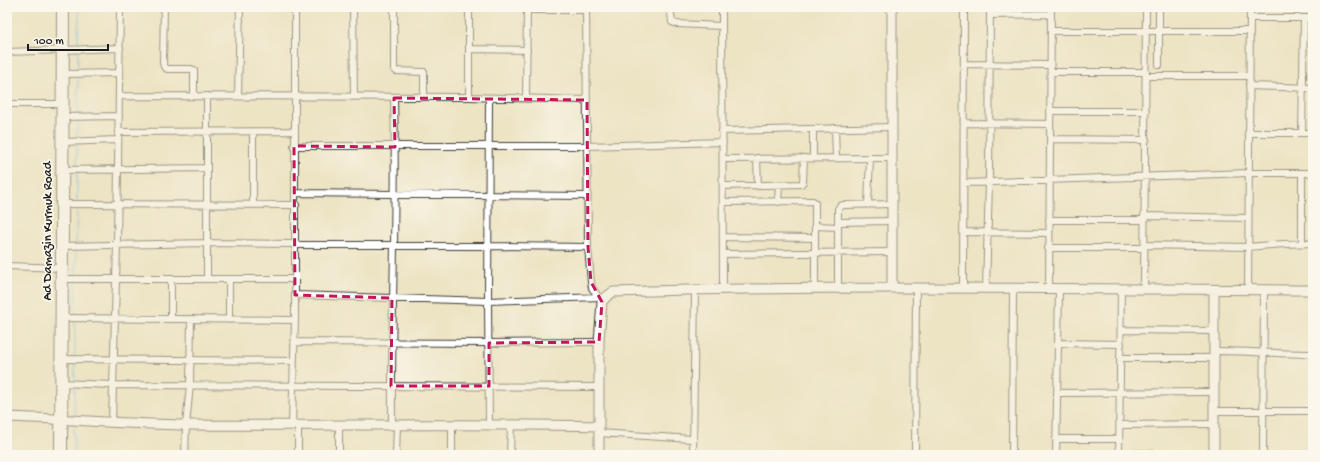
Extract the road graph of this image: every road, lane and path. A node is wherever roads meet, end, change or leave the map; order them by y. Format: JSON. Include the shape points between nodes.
{"nodes":[{"id":1,"x":63,"y":7,"type":"edge"},
{"id":2,"x":120,"y":7,"type":"edge"},
{"id":3,"x":164,"y":7,"type":"edge"},
{"id":4,"x":240,"y":7,"type":"edge"},
{"id":5,"x":295,"y":7,"type":"edge"},
{"id":6,"x":353,"y":7,"type":"edge"},
{"id":7,"x":394,"y":7,"type":"edge"},
{"id":8,"x":469,"y":7,"type":"edge"},
{"id":9,"x":670,"y":7,"type":"edge"},
{"id":10,"x":722,"y":7,"type":"edge"},
{"id":11,"x":892,"y":7,"type":"edge"},
{"id":12,"x":964,"y":7,"type":"edge"},
{"id":13,"x":990,"y":7,"type":"edge"},
{"id":14,"x":1051,"y":7,"type":"edge"},
{"id":15,"x":1146,"y":7,"type":"edge"},
{"id":16,"x":1159,"y":7,"type":"edge"},
{"id":17,"x":1250,"y":7,"type":"edge"},
{"id":18,"x":527,"y":8,"type":"edge"},
{"id":19,"x":586,"y":8,"type":"edge"},
{"id":20,"x":1051,"y":14,"type":"junction"},
{"id":21,"x":990,"y":15,"type":"junction"},
{"id":22,"x":1250,"y":18,"type":"junction"},
{"id":23,"x":1304,"y":18,"type":"junction"},
{"id":24,"x":1313,"y":18,"type":"edge"},
{"id":25,"x":722,"y":26,"type":"junction"},
{"id":26,"x":1147,"y":30,"type":"junction"},
{"id":27,"x":1159,"y":30,"type":"junction"},
{"id":28,"x":1250,"y":30,"type":"junction"},
{"id":29,"x":1051,"y":31,"type":"junction"},
{"id":30,"x":120,"y":48,"type":"junction"},
{"id":31,"x":469,"y":49,"type":"junction"},
{"id":32,"x":527,"y":50,"type":"junction"},
{"id":33,"x":62,"y":51,"type":"junction"},
{"id":34,"x":7,"y":52,"type":"edge"},
{"id":35,"x":964,"y":64,"type":"junction"},
{"id":36,"x":990,"y":64,"type":"junction"},
{"id":37,"x":1050,"y":65,"type":"junction"},
{"id":38,"x":1159,"y":65,"type":"dead end"},
{"id":39,"x":1050,"y":72,"type":"junction"},
{"id":40,"x":120,"y":73,"type":"junction"},
{"id":41,"x":63,"y":74,"type":"junction"},
{"id":42,"x":1146,"y":74,"type":"junction"},
{"id":43,"x":1250,"y":76,"type":"junction"},
{"id":44,"x":1249,"y":86,"type":"junction"},
{"id":45,"x":1303,"y":88,"type":"junction"},
{"id":46,"x":1313,"y":88,"type":"edge"},
{"id":47,"x":119,"y":96,"type":"junction"},
{"id":48,"x":194,"y":96,"type":"junction"},
{"id":49,"x":207,"y":96,"type":"junction"},
{"id":50,"x":238,"y":96,"type":"junction"},
{"id":51,"x":295,"y":96,"type":"junction"},
{"id":52,"x":354,"y":97,"type":"junction"},
{"id":53,"x":424,"y":97,"type":"junction"},
{"id":54,"x":469,"y":97,"type":"junction"},
{"id":55,"x":394,"y":98,"type":"junction"},
{"id":56,"x":489,"y":98,"type":"junction"},
{"id":57,"x":526,"y":98,"type":"junction"},
{"id":58,"x":587,"y":100,"type":"junction"},
{"id":59,"x":7,"y":104,"type":"edge"},
{"id":60,"x":62,"y":104,"type":"junction"},
{"id":61,"x":1050,"y":111,"type":"junction"},
{"id":62,"x":1146,"y":111,"type":"junction"},
{"id":63,"x":119,"y":116,"type":"junction"},
{"id":64,"x":62,"y":117,"type":"junction"},
{"id":65,"x":964,"y":123,"type":"junction"},
{"id":66,"x":989,"y":123,"type":"junction"},
{"id":67,"x":1050,"y":124,"type":"junction"},
{"id":68,"x":892,"y":126,"type":"junction"},
{"id":69,"x":835,"y":128,"type":"junction"},
{"id":70,"x":813,"y":129,"type":"junction"},
{"id":71,"x":294,"y":131,"type":"junction"},
{"id":72,"x":722,"y":131,"type":"junction"},
{"id":73,"x":118,"y":132,"type":"junction"},
{"id":74,"x":207,"y":132,"type":"junction"},
{"id":75,"x":253,"y":132,"type":"junction"},
{"id":76,"x":1248,"y":133,"type":"junction"},
{"id":77,"x":1302,"y":133,"type":"junction"},
{"id":78,"x":1313,"y":133,"type":"edge"},
{"id":79,"x":1050,"y":139,"type":"junction"},
{"id":80,"x":118,"y":140,"type":"junction"},
{"id":81,"x":1146,"y":140,"type":"junction"},
{"id":82,"x":62,"y":142,"type":"junction"},
{"id":83,"x":723,"y":142,"type":"junction"},
{"id":84,"x":294,"y":146,"type":"junction"},
{"id":85,"x":490,"y":146,"type":"junction"},
{"id":86,"x":587,"y":146,"type":"junction"},
{"id":87,"x":395,"y":147,"type":"junction"},
{"id":88,"x":723,"y":158,"type":"junction"},
{"id":89,"x":757,"y":158,"type":"junction"},
{"id":90,"x":804,"y":158,"type":"junction"},
{"id":91,"x":813,"y":158,"type":"junction"},
{"id":92,"x":836,"y":158,"type":"junction"},
{"id":93,"x":870,"y":158,"type":"junction"},
{"id":94,"x":892,"y":158,"type":"junction"},
{"id":95,"x":207,"y":168,"type":"junction"},
{"id":96,"x":118,"y":169,"type":"junction"},
{"id":97,"x":62,"y":170,"type":"junction"},
{"id":98,"x":1249,"y":173,"type":"junction"},
{"id":99,"x":1302,"y":173,"type":"junction"},
{"id":100,"x":1313,"y":173,"type":"edge"},
{"id":101,"x":1145,"y":176,"type":"junction"},
{"id":102,"x":1050,"y":180,"type":"junction"},
{"id":103,"x":964,"y":182,"type":"junction"},
{"id":104,"x":989,"y":182,"type":"junction"},
{"id":105,"x":779,"y":185,"type":"junction"},
{"id":106,"x":723,"y":186,"type":"junction"},
{"id":107,"x":758,"y":186,"type":"junction"},
{"id":108,"x":296,"y":193,"type":"junction"},
{"id":109,"x":395,"y":194,"type":"junction"},
{"id":110,"x":489,"y":195,"type":"junction"},
{"id":111,"x":588,"y":196,"type":"junction"},
{"id":112,"x":723,"y":202,"type":"junction"},
{"id":113,"x":778,"y":202,"type":"junction"},
{"id":114,"x":61,"y":204,"type":"junction"},
{"id":115,"x":118,"y":204,"type":"junction"},
{"id":116,"x":868,"y":204,"type":"junction"},
{"id":117,"x":892,"y":204,"type":"junction"},
{"id":118,"x":207,"y":205,"type":"junction"},
{"id":119,"x":253,"y":205,"type":"junction"},
{"id":120,"x":296,"y":205,"type":"junction"},
{"id":121,"x":1144,"y":218,"type":"junction"},
{"id":122,"x":1248,"y":218,"type":"junction"},
{"id":123,"x":1049,"y":220,"type":"junction"},
{"id":124,"x":892,"y":221,"type":"junction"},
{"id":125,"x":838,"y":224,"type":"junction"},
{"id":126,"x":815,"y":226,"type":"junction"},
{"id":127,"x":963,"y":232,"type":"junction"},
{"id":128,"x":988,"y":232,"type":"junction"},
{"id":129,"x":1049,"y":233,"type":"junction"},
{"id":130,"x":723,"y":237,"type":"junction"},
{"id":131,"x":815,"y":238,"type":"junction"},
{"id":132,"x":208,"y":243,"type":"junction"},
{"id":133,"x":296,"y":243,"type":"junction"},
{"id":134,"x":1313,"y":243,"type":"edge"},
{"id":135,"x":1302,"y":244,"type":"junction"},
{"id":136,"x":117,"y":245,"type":"junction"},
{"id":137,"x":394,"y":245,"type":"junction"},
{"id":138,"x":62,"y":246,"type":"junction"},
{"id":139,"x":488,"y":246,"type":"junction"},
{"id":140,"x":588,"y":247,"type":"junction"},
{"id":141,"x":1144,"y":247,"type":"junction"},
{"id":142,"x":1248,"y":247,"type":"junction"},
{"id":143,"x":1048,"y":248,"type":"junction"},
{"id":144,"x":892,"y":252,"type":"junction"},
{"id":145,"x":815,"y":253,"type":"junction"},
{"id":146,"x":723,"y":254,"type":"junction"},
{"id":147,"x":838,"y":254,"type":"junction"},
{"id":148,"x":7,"y":266,"type":"edge"},
{"id":149,"x":62,"y":273,"type":"junction"},
{"id":150,"x":116,"y":279,"type":"junction"},
{"id":151,"x":171,"y":279,"type":"junction"},
{"id":152,"x":207,"y":279,"type":"junction"},
{"id":153,"x":229,"y":279,"type":"junction"},
{"id":154,"x":295,"y":279,"type":"junction"},
{"id":155,"x":892,"y":288,"type":"junction"},
{"id":156,"x":916,"y":288,"type":"junction"},
{"id":157,"x":815,"y":289,"type":"junction"},
{"id":158,"x":838,"y":289,"type":"junction"},
{"id":159,"x":963,"y":289,"type":"junction"},
{"id":160,"x":986,"y":289,"type":"junction"},
{"id":161,"x":1013,"y":289,"type":"junction"},
{"id":162,"x":1048,"y":289,"type":"junction"},
{"id":163,"x":1059,"y":289,"type":"junction"},
{"id":164,"x":695,"y":290,"type":"junction"},
{"id":165,"x":723,"y":290,"type":"junction"},
{"id":166,"x":1121,"y":290,"type":"junction"},
{"id":167,"x":1144,"y":290,"type":"junction"},
{"id":168,"x":1214,"y":290,"type":"junction"},
{"id":169,"x":1248,"y":290,"type":"junction"},
{"id":170,"x":1264,"y":290,"type":"junction"},
{"id":171,"x":1313,"y":290,"type":"edge"},
{"id":172,"x":295,"y":295,"type":"junction"},
{"id":173,"x":392,"y":298,"type":"junction"},
{"id":174,"x":600,"y":300,"type":"junction"},
{"id":175,"x":488,"y":301,"type":"junction"},
{"id":176,"x":61,"y":318,"type":"junction"},
{"id":177,"x":115,"y":318,"type":"junction"},
{"id":178,"x":171,"y":319,"type":"junction"},
{"id":179,"x":191,"y":319,"type":"junction"},
{"id":180,"x":229,"y":320,"type":"junction"},
{"id":181,"x":295,"y":320,"type":"junction"},
{"id":182,"x":1121,"y":330,"type":"junction"},
{"id":183,"x":1214,"y":330,"type":"junction"},
{"id":184,"x":295,"y":342,"type":"junction"},
{"id":185,"x":600,"y":342,"type":"junction"},
{"id":186,"x":392,"y":343,"type":"junction"},
{"id":187,"x":489,"y":343,"type":"junction"},
{"id":188,"x":1059,"y":344,"type":"junction"},
{"id":189,"x":1121,"y":344,"type":"junction"},
{"id":190,"x":1264,"y":354,"type":"junction"},
{"id":191,"x":1313,"y":354,"type":"edge"},
{"id":192,"x":1214,"y":355,"type":"junction"},
{"id":193,"x":1120,"y":358,"type":"junction"},
{"id":194,"x":61,"y":359,"type":"junction"},
{"id":195,"x":114,"y":359,"type":"junction"},
{"id":196,"x":190,"y":361,"type":"junction"},
{"id":197,"x":294,"y":361,"type":"junction"},
{"id":198,"x":60,"y":383,"type":"junction"},
{"id":199,"x":113,"y":385,"type":"junction"},
{"id":200,"x":190,"y":385,"type":"junction"},
{"id":201,"x":294,"y":385,"type":"junction"},
{"id":202,"x":391,"y":386,"type":"junction"},
{"id":203,"x":489,"y":386,"type":"junction"},
{"id":204,"x":600,"y":387,"type":"junction"},
{"id":205,"x":1120,"y":392,"type":"junction"},
{"id":206,"x":1214,"y":392,"type":"junction"},
{"id":207,"x":1057,"y":393,"type":"junction"},
{"id":208,"x":1264,"y":411,"type":"junction"},
{"id":209,"x":1313,"y":411,"type":"edge"},
{"id":210,"x":1214,"y":412,"type":"junction"},
{"id":211,"x":7,"y":417,"type":"edge"},
{"id":212,"x":61,"y":419,"type":"junction"},
{"id":213,"x":112,"y":422,"type":"junction"},
{"id":214,"x":452,"y":424,"type":"junction"},
{"id":215,"x":489,"y":424,"type":"junction"},
{"id":216,"x":511,"y":424,"type":"junction"},
{"id":217,"x":1214,"y":424,"type":"junction"},
{"id":218,"x":186,"y":425,"type":"junction"},
{"id":219,"x":295,"y":425,"type":"junction"},
{"id":220,"x":394,"y":425,"type":"junction"},
{"id":221,"x":1120,"y":425,"type":"junction"},
{"id":222,"x":339,"y":426,"type":"junction"},
{"id":223,"x":599,"y":429,"type":"junction"},
{"id":224,"x":692,"y":439,"type":"junction"},
{"id":225,"x":1056,"y":439,"type":"junction"},
{"id":226,"x":1119,"y":439,"type":"junction"},
{"id":227,"x":1119,"y":454,"type":"edge"},
{"id":228,"x":61,"y":455,"type":"edge"},
{"id":229,"x":185,"y":455,"type":"edge"},
{"id":230,"x":298,"y":455,"type":"edge"},
{"id":231,"x":339,"y":455,"type":"edge"},
{"id":232,"x":396,"y":455,"type":"edge"},
{"id":233,"x":452,"y":455,"type":"edge"},
{"id":234,"x":510,"y":455,"type":"edge"},
{"id":235,"x":598,"y":455,"type":"edge"},
{"id":236,"x":692,"y":455,"type":"edge"},
{"id":237,"x":915,"y":455,"type":"edge"},
{"id":238,"x":1012,"y":455,"type":"edge"},
{"id":239,"x":1056,"y":455,"type":"edge"},
{"id":240,"x":1192,"y":455,"type":"edge"},
{"id":241,"x":1214,"y":455,"type":"edge"},
{"id":242,"x":1263,"y":455,"type":"edge"}],
"edges":[{"from":1,"to":33,"type":"highway","name":"Ad Damazin Kurmuk Road"},
{"from":2,"to":30,"type":"street"},
{"from":3,"to":48,"type":"street","via":[[164,66],[167,69],[194,70]]},
{"from":4,"to":50,"type":"street"},
{"from":5,"to":51,"type":"street"},
{"from":6,"to":52,"type":"street"},
{"from":7,"to":53,"type":"street","via":[[394,69],[424,72]]},
{"from":8,"to":31,"type":"street"},
{"from":9,"to":25,"type":"street","via":[[672,22],[677,24]]},
{"from":10,"to":25,"type":"street"},
{"from":11,"to":68,"type":"street"},
{"from":12,"to":35,"type":"street"},
{"from":13,"to":21,"type":"street"},
{"from":14,"to":20,"type":"street"},
{"from":15,"to":26,"type":"street"},
{"from":16,"to":27,"type":"street"},
{"from":17,"to":22,"type":"street"},
{"from":18,"to":19,"type":"street"},
{"from":18,"to":32,"type":"street"},
{"from":19,"to":58,"type":"street"},
{"from":20,"to":21,"type":"street"},
{"from":20,"to":29,"type":"street"},
{"from":21,"to":36,"type":"street"},
{"from":22,"to":23,"type":"street"},
{"from":22,"to":28,"type":"street"},
{"from":23,"to":24,"type":"street"},
{"from":23,"to":45,"type":"street"},
{"from":25,"to":72,"type":"street"},
{"from":26,"to":27,"type":"street"},
{"from":26,"to":29,"type":"street"},
{"from":26,"to":42,"type":"street"},
{"from":27,"to":28,"type":"street"},
{"from":27,"to":38,"type":"street"},
{"from":28,"to":43,"type":"street"},
{"from":29,"to":37,"type":"street"},
{"from":30,"to":33,"type":"street"},
{"from":30,"to":40,"type":"street"},
{"from":31,"to":32,"type":"street"},
{"from":31,"to":54,"type":"street"},
{"from":32,"to":57,"type":"street"},
{"from":33,"to":34,"type":"street"},
{"from":33,"to":41,"type":"highway","name":"Ad Damazin Kurmuk Road"},
{"from":35,"to":36,"type":"street"},
{"from":35,"to":65,"type":"street"},
{"from":36,"to":37,"type":"street"},
{"from":36,"to":66,"type":"street"},
{"from":37,"to":39,"type":"street"},
{"from":39,"to":42,"type":"street"},
{"from":39,"to":61,"type":"street"},
{"from":40,"to":41,"type":"street"},
{"from":40,"to":47,"type":"street"},
{"from":41,"to":60,"type":"highway","name":"Ad Damazin Kurmuk Road"},
{"from":42,"to":43,"type":"street"},
{"from":42,"to":62,"type":"street"},
{"from":43,"to":44,"type":"street"},
{"from":44,"to":45,"type":"street"},
{"from":44,"to":76,"type":"street"},
{"from":45,"to":46,"type":"street"},
{"from":45,"to":77,"type":"street"},
{"from":47,"to":48,"type":"street"},
{"from":47,"to":63,"type":"street"},
{"from":48,"to":49,"type":"street"},
{"from":49,"to":50,"type":"street"},
{"from":49,"to":74,"type":"street"},
{"from":50,"to":51,"type":"street"},
{"from":51,"to":52,"type":"street"},
{"from":51,"to":71,"type":"street"},
{"from":52,"to":55,"type":"street"},
{"from":53,"to":54,"type":"street"},
{"from":53,"to":55,"type":"street"},
{"from":54,"to":56,"type":"street"},
{"from":55,"to":87,"type":"street"},
{"from":56,"to":57,"type":"street"},
{"from":56,"to":85,"type":"street"},
{"from":57,"to":58,"type":"street"},
{"from":58,"to":86,"type":"street"},
{"from":59,"to":60,"type":"street"},
{"from":60,"to":64,"type":"highway","name":"Ad Damazin Kurmuk Road"},
{"from":61,"to":62,"type":"street"},
{"from":61,"to":67,"type":"street"},
{"from":62,"to":81,"type":"street"},
{"from":63,"to":64,"type":"street"},
{"from":63,"to":73,"type":"street"},
{"from":64,"to":82,"type":"highway","name":"Ad Damazin Kurmuk Road"},
{"from":65,"to":66,"type":"street"},
{"from":65,"to":103,"type":"street"},
{"from":66,"to":67,"type":"street"},
{"from":66,"to":104,"type":"street"},
{"from":67,"to":79,"type":"street"},
{"from":68,"to":69,"type":"street"},
{"from":68,"to":94,"type":"street"},
{"from":69,"to":70,"type":"street"},
{"from":69,"to":92,"type":"street"},
{"from":70,"to":72,"type":"street"},
{"from":70,"to":91,"type":"street"},
{"from":71,"to":75,"type":"street"},
{"from":71,"to":84,"type":"street"},
{"from":72,"to":83,"type":"street"},
{"from":73,"to":74,"type":"street"},
{"from":73,"to":80,"type":"street"},
{"from":74,"to":75,"type":"street"},
{"from":74,"to":95,"type":"street"},
{"from":75,"to":119,"type":"street"},
{"from":76,"to":77,"type":"street"},
{"from":76,"to":98,"type":"street"},
{"from":77,"to":78,"type":"street"},
{"from":79,"to":81,"type":"street"},
{"from":79,"to":102,"type":"street"},
{"from":80,"to":82,"type":"street"},
{"from":80,"to":96,"type":"street"},
{"from":81,"to":101,"type":"street"},
{"from":82,"to":97,"type":"highway","name":"Ad Damazin Kurmuk Road"},
{"from":83,"to":86,"type":"street"},
{"from":83,"to":88,"type":"street"},
{"from":84,"to":87,"type":"street"},
{"from":84,"to":108,"type":"street"},
{"from":85,"to":86,"type":"street"},
{"from":85,"to":87,"type":"street"},
{"from":85,"to":110,"type":"street"},
{"from":86,"to":111,"type":"street"},
{"from":87,"to":109,"type":"street"},
{"from":88,"to":89,"type":"street"},
{"from":88,"to":106,"type":"street"},
{"from":89,"to":90,"type":"street"},
{"from":89,"to":107,"type":"street"},
{"from":90,"to":91,"type":"street"},
{"from":90,"to":105,"type":"street","via":[[802,184]]},
{"from":91,"to":92,"type":"street"},
{"from":92,"to":93,"type":"street"},
{"from":93,"to":94,"type":"street"},
{"from":93,"to":116,"type":"street"},
{"from":94,"to":117,"type":"street"},
{"from":95,"to":96,"type":"street"},
{"from":95,"to":118,"type":"street"},
{"from":96,"to":97,"type":"street"},
{"from":96,"to":115,"type":"street"},
{"from":97,"to":114,"type":"highway","name":"Ad Damazin Kurmuk Road"},
{"from":98,"to":99,"type":"street"},
{"from":98,"to":101,"type":"street"},
{"from":98,"to":122,"type":"street"},
{"from":99,"to":100,"type":"street"},
{"from":99,"to":135,"type":"street"},
{"from":101,"to":102,"type":"street"},
{"from":101,"to":121,"type":"street"},
{"from":102,"to":104,"type":"street"},
{"from":102,"to":123,"type":"street"},
{"from":103,"to":104,"type":"street"},
{"from":103,"to":127,"type":"street"},
{"from":104,"to":128,"type":"street"},
{"from":105,"to":107,"type":"street"},
{"from":105,"to":113,"type":"street"},
{"from":106,"to":107,"type":"street"},
{"from":106,"to":112,"type":"street"},
{"from":108,"to":109,"type":"street"},
{"from":108,"to":120,"type":"street"},
{"from":109,"to":110,"type":"street"},
{"from":109,"to":137,"type":"street"},
{"from":110,"to":111,"type":"street"},
{"from":110,"to":139,"type":"street"},
{"from":111,"to":140,"type":"street"},
{"from":112,"to":113,"type":"street"},
{"from":112,"to":130,"type":"street"},
{"from":113,"to":126,"type":"street","via":[[813,201]]},
{"from":114,"to":115,"type":"street"},
{"from":114,"to":138,"type":"highway","name":"Ad Damazin Kurmuk Road"},
{"from":115,"to":118,"type":"street"},
{"from":115,"to":136,"type":"street"},
{"from":116,"to":117,"type":"street"},
{"from":116,"to":125,"type":"street","via":[[840,206]]},
{"from":117,"to":124,"type":"street"},
{"from":118,"to":119,"type":"street"},
{"from":118,"to":132,"type":"street"},
{"from":119,"to":120,"type":"street"},
{"from":120,"to":133,"type":"street"},
{"from":121,"to":122,"type":"street"},
{"from":121,"to":123,"type":"street"},
{"from":121,"to":141,"type":"street"},
{"from":122,"to":142,"type":"street"},
{"from":123,"to":129,"type":"street"},
{"from":124,"to":125,"type":"street"},
{"from":124,"to":144,"type":"street"},
{"from":125,"to":126,"type":"street"},
{"from":125,"to":147,"type":"street"},
{"from":126,"to":131,"type":"street"},
{"from":127,"to":128,"type":"street"},
{"from":127,"to":159,"type":"street"},
{"from":128,"to":129,"type":"street"},
{"from":128,"to":160,"type":"street"},
{"from":129,"to":143,"type":"street"},
{"from":130,"to":131,"type":"street"},
{"from":130,"to":146,"type":"street"},
{"from":131,"to":145,"type":"street"},
{"from":132,"to":133,"type":"street"},
{"from":132,"to":136,"type":"street"},
{"from":132,"to":152,"type":"street"},
{"from":133,"to":137,"type":"street"},
{"from":133,"to":154,"type":"street"},
{"from":134,"to":135,"type":"street"},
{"from":135,"to":142,"type":"street"},
{"from":136,"to":138,"type":"street"},
{"from":136,"to":150,"type":"street"},
{"from":137,"to":139,"type":"street"},
{"from":137,"to":173,"type":"street"},
{"from":138,"to":149,"type":"highway","name":"Ad Damazin Kurmuk Road"},
{"from":139,"to":140,"type":"street"},
{"from":139,"to":175,"type":"street"},
{"from":140,"to":174,"type":"street","via":[[590,282]]},
{"from":141,"to":142,"type":"street"},
{"from":141,"to":143,"type":"street"},
{"from":141,"to":167,"type":"street"},
{"from":142,"to":169,"type":"street"},
{"from":143,"to":162,"type":"street"},
{"from":144,"to":147,"type":"street"},
{"from":144,"to":155,"type":"street"},
{"from":145,"to":146,"type":"street"},
{"from":145,"to":147,"type":"street"},
{"from":145,"to":157,"type":"street"},
{"from":146,"to":165,"type":"street"},
{"from":147,"to":158,"type":"street"},
{"from":148,"to":149,"type":"street"},
{"from":149,"to":150,"type":"street"},
{"from":149,"to":176,"type":"highway","name":"Ad Damazin Kurmuk Road"},
{"from":150,"to":151,"type":"street"},
{"from":150,"to":177,"type":"street"},
{"from":151,"to":152,"type":"street"},
{"from":151,"to":178,"type":"street"},
{"from":152,"to":153,"type":"street"},
{"from":153,"to":154,"type":"street"},
{"from":153,"to":180,"type":"street"},
{"from":154,"to":172,"type":"street"},
{"from":155,"to":156,"type":"street"},
{"from":155,"to":158,"type":"street"},
{"from":156,"to":159,"type":"street"},
{"from":156,"to":237,"type":"street"},
{"from":157,"to":158,"type":"street"},
{"from":157,"to":165,"type":"street"},
{"from":159,"to":160,"type":"street"},
{"from":160,"to":161,"type":"street"},
{"from":161,"to":162,"type":"street"},
{"from":161,"to":238,"type":"street"},
{"from":162,"to":163,"type":"street"},
{"from":163,"to":166,"type":"street"},
{"from":163,"to":188,"type":"street"},
{"from":164,"to":165,"type":"street"},
{"from":164,"to":174,"type":"street","via":[[613,292]]},
{"from":164,"to":224,"type":"street"},
{"from":166,"to":167,"type":"street"},
{"from":166,"to":182,"type":"street"},
{"from":167,"to":168,"type":"street"},
{"from":168,"to":169,"type":"street"},
{"from":168,"to":183,"type":"street"},
{"from":169,"to":170,"type":"street"},
{"from":170,"to":171,"type":"street"},
{"from":170,"to":190,"type":"street"},
{"from":172,"to":173,"type":"street"},
{"from":172,"to":181,"type":"street"},
{"from":173,"to":175,"type":"street"},
{"from":173,"to":186,"type":"street"},
{"from":174,"to":175,"type":"street"},
{"from":174,"to":185,"type":"street"},
{"from":175,"to":187,"type":"street"},
{"from":176,"to":177,"type":"street"},
{"from":176,"to":194,"type":"highway","name":"Ad Damazin Kurmuk Road"},
{"from":177,"to":178,"type":"street"},
{"from":177,"to":195,"type":"street"},
{"from":178,"to":179,"type":"street"},
{"from":179,"to":180,"type":"street"},
{"from":179,"to":196,"type":"street"},
{"from":180,"to":181,"type":"street"},
{"from":181,"to":184,"type":"street"},
{"from":182,"to":183,"type":"street"},
{"from":182,"to":189,"type":"street"},
{"from":183,"to":192,"type":"street"},
{"from":184,"to":186,"type":"street"},
{"from":184,"to":197,"type":"street"},
{"from":185,"to":187,"type":"street"},
{"from":185,"to":204,"type":"street"},
{"from":186,"to":187,"type":"street"},
{"from":186,"to":202,"type":"street"},
{"from":187,"to":203,"type":"street"},
{"from":188,"to":189,"type":"street"},
{"from":188,"to":207,"type":"street"},
{"from":189,"to":193,"type":"street"},
{"from":190,"to":191,"type":"street"},
{"from":190,"to":192,"type":"street","via":[[1247,351]]},
{"from":190,"to":208,"type":"street"},
{"from":192,"to":193,"type":"street"},
{"from":192,"to":206,"type":"street"},
{"from":193,"to":205,"type":"street"},
{"from":194,"to":195,"type":"street"},
{"from":194,"to":198,"type":"highway","name":"Ad Damazin Kurmuk Road"},
{"from":195,"to":196,"type":"street"},
{"from":195,"to":199,"type":"street"},
{"from":196,"to":197,"type":"street"},
{"from":196,"to":200,"type":"street"},
{"from":197,"to":201,"type":"street"},
{"from":198,"to":199,"type":"street"},
{"from":198,"to":212,"type":"highway","name":"Ad Damazin Kurmuk Road"},
{"from":199,"to":200,"type":"street"},
{"from":199,"to":213,"type":"street"},
{"from":200,"to":201,"type":"street"},
{"from":200,"to":218,"type":"street"},
{"from":201,"to":202,"type":"street"},
{"from":201,"to":219,"type":"street"},
{"from":202,"to":203,"type":"street"},
{"from":202,"to":220,"type":"street"},
{"from":203,"to":204,"type":"street"},
{"from":203,"to":215,"type":"street"},
{"from":204,"to":223,"type":"street"},
{"from":205,"to":206,"type":"street"},
{"from":205,"to":207,"type":"street"},
{"from":205,"to":221,"type":"street"},
{"from":206,"to":210,"type":"street"},
{"from":207,"to":225,"type":"street"},
{"from":208,"to":209,"type":"street"},
{"from":208,"to":210,"type":"street"},
{"from":208,"to":242,"type":"street"},
{"from":210,"to":217,"type":"street"},
{"from":211,"to":212,"type":"street"},
{"from":212,"to":213,"type":"street"},
{"from":212,"to":228,"type":"highway","name":"Ad Damazin Kurmuk Road"},
{"from":213,"to":218,"type":"street"},
{"from":214,"to":215,"type":"street"},
{"from":214,"to":220,"type":"street"},
{"from":214,"to":233,"type":"street"},
{"from":215,"to":216,"type":"street"},
{"from":216,"to":223,"type":"street"},
{"from":216,"to":234,"type":"street"},
{"from":217,"to":221,"type":"street"},
{"from":217,"to":241,"type":"street"},
{"from":218,"to":219,"type":"street"},
{"from":218,"to":229,"type":"street"},
{"from":219,"to":222,"type":"street"},
{"from":219,"to":230,"type":"street"},
{"from":220,"to":222,"type":"street"},
{"from":220,"to":232,"type":"street"},
{"from":221,"to":226,"type":"street"},
{"from":222,"to":231,"type":"street"},
{"from":223,"to":224,"type":"street"},
{"from":223,"to":235,"type":"street"},
{"from":224,"to":236,"type":"street"},
{"from":225,"to":226,"type":"street"},
{"from":225,"to":239,"type":"street"},
{"from":226,"to":227,"type":"street"},
{"from":227,"to":240,"type":"street"}]}
